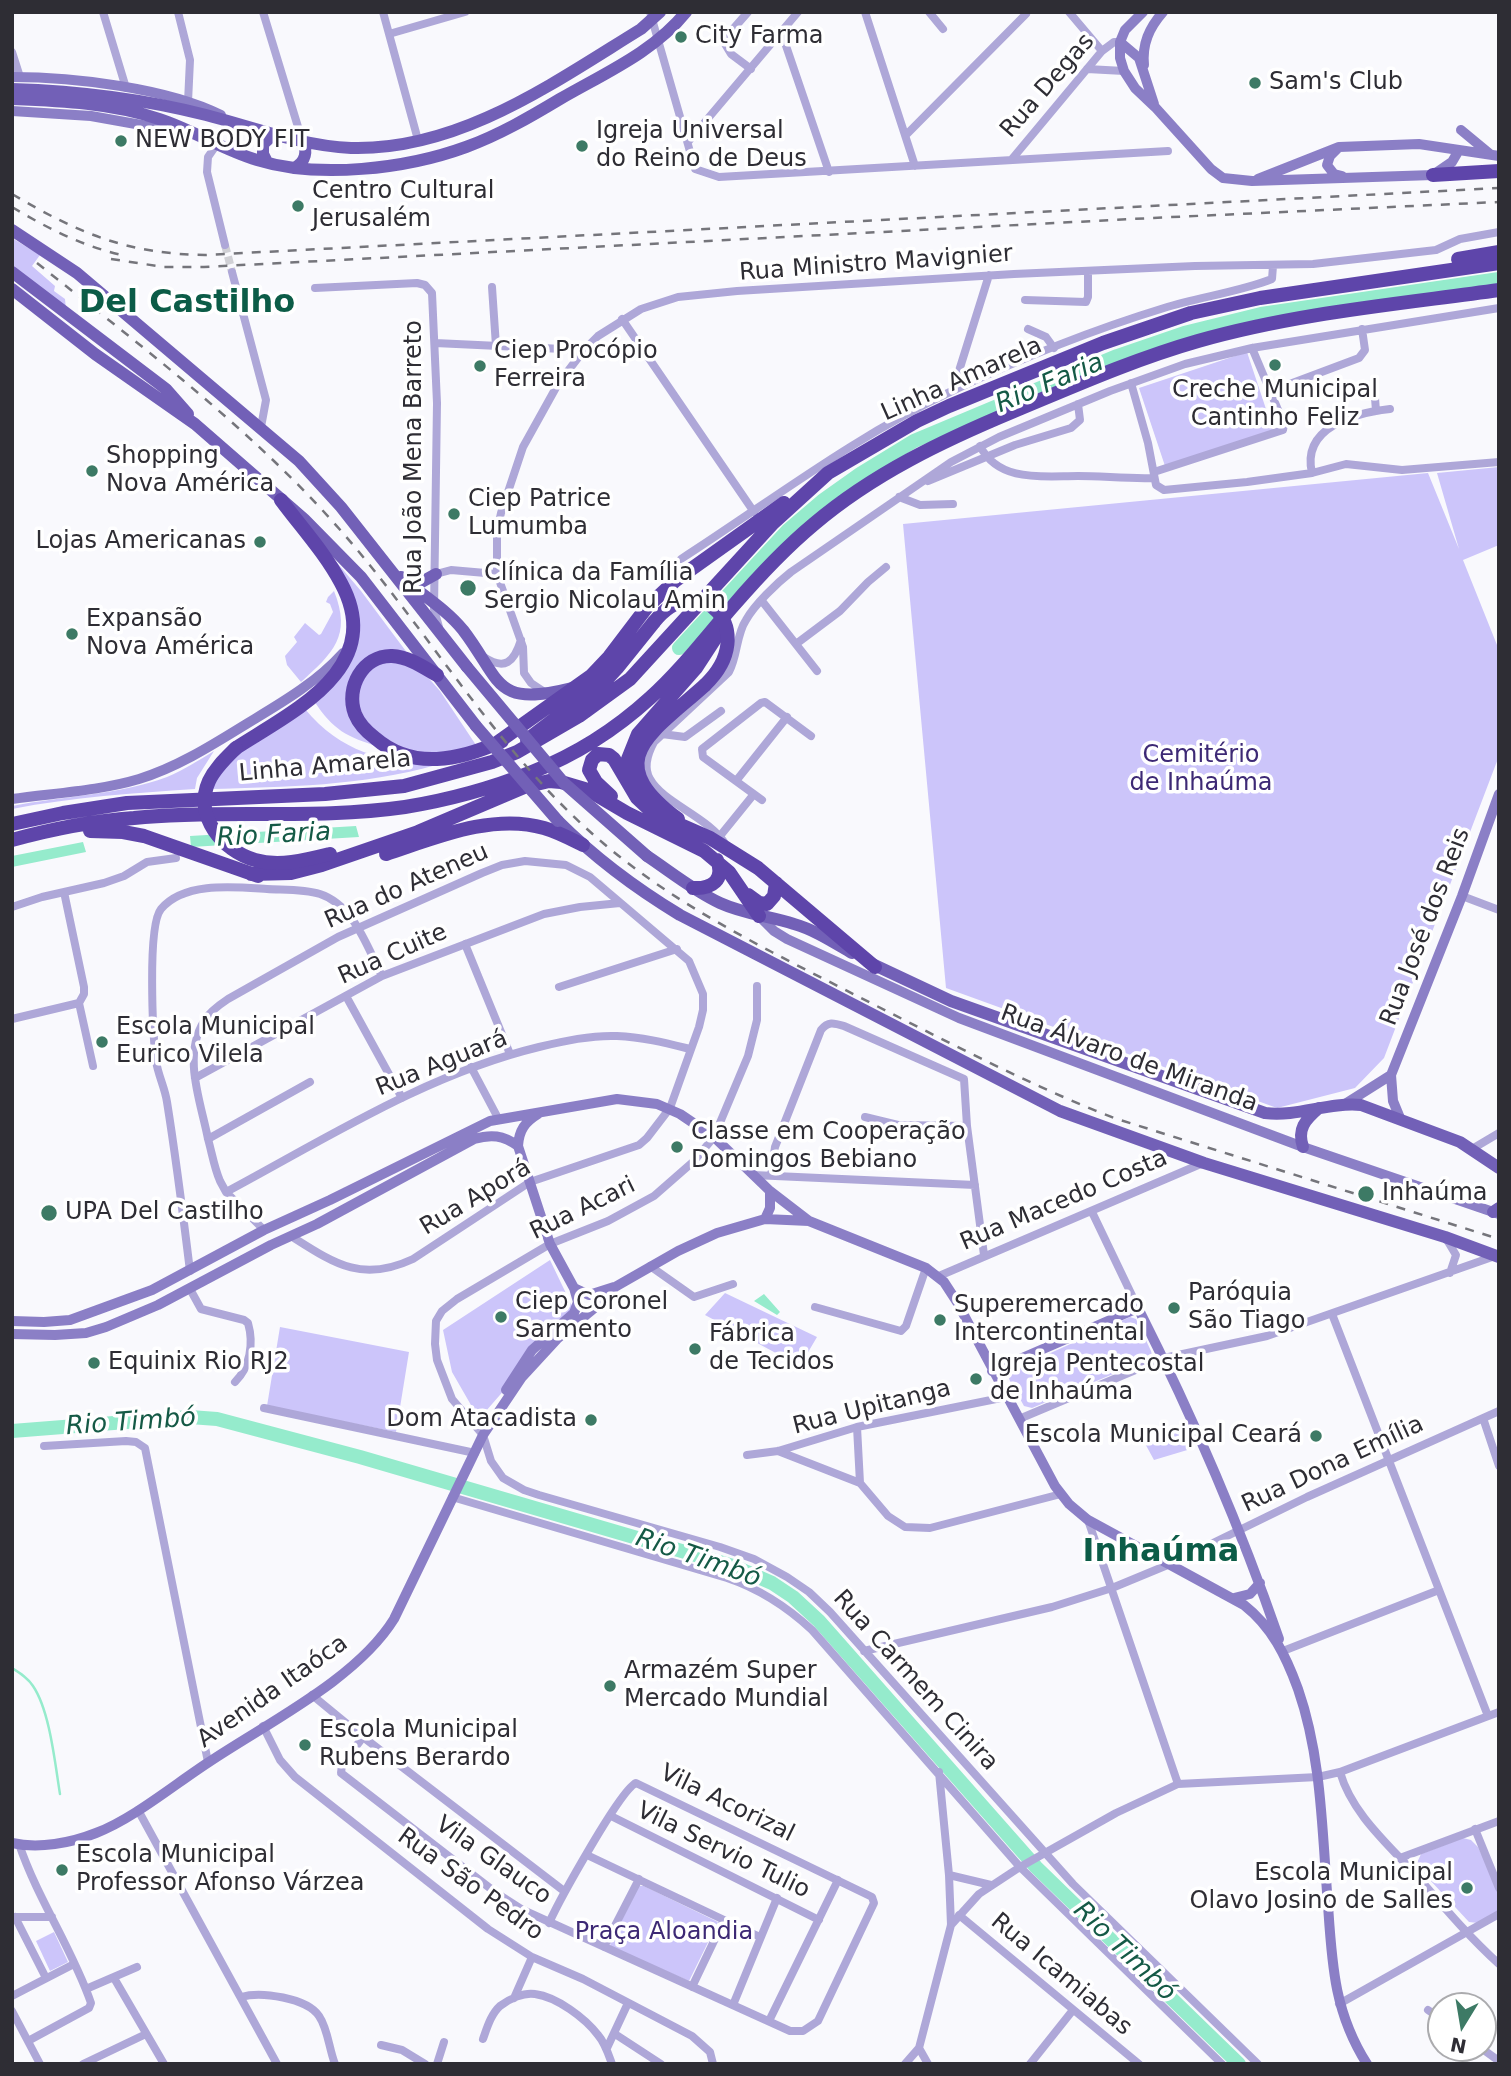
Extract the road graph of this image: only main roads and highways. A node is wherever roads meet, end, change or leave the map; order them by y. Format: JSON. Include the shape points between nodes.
{"nodes":[{"id":1,"x":686,"y":12,"type":"edge"},
{"id":2,"x":1143,"y":12,"type":"edge"},
{"id":3,"x":1163,"y":12,"type":"edge"},
{"id":4,"x":654,"y":15,"type":"edge"},
{"id":5,"x":1120,"y":42,"type":"junction"},
{"id":6,"x":1144,"y":74,"type":"junction"},
{"id":7,"x":16,"y":77,"type":"edge"},
{"id":8,"x":12,"y":89,"type":"edge"},
{"id":9,"x":12,"y":99,"type":"edge"},
{"id":10,"x":90,"y":99,"type":"junction"},
{"id":11,"x":1155,"y":107,"type":"junction"},
{"id":12,"x":12,"y":111,"type":"edge"},
{"id":13,"x":237,"y":123,"type":"junction"},
{"id":14,"x":1461,"y":130,"type":"dead end"},
{"id":15,"x":197,"y":134,"type":"junction"},
{"id":16,"x":274,"y":134,"type":"junction"},
{"id":17,"x":302,"y":139,"type":"junction"},
{"id":18,"x":1339,"y":147,"type":"junction"},
{"id":19,"x":1459,"y":150,"type":"junction"},
{"id":20,"x":1495,"y":156,"type":"edge"},
{"id":21,"x":267,"y":162,"type":"junction"},
{"id":22,"x":294,"y":168,"type":"junction"},
{"id":23,"x":1499,"y":171,"type":"edge"},
{"id":24,"x":1433,"y":175,"type":"junction"},
{"id":25,"x":1348,"y":178,"type":"junction"},
{"id":26,"x":1252,"y":181,"type":"junction"},
{"id":27,"x":12,"y":230,"type":"edge"},
{"id":28,"x":1496,"y":255,"type":"edge"},
{"id":29,"x":12,"y":272,"type":"edge"},
{"id":30,"x":12,"y":289,"type":"edge"},
{"id":31,"x":1499,"y":290,"type":"edge"},
{"id":32,"x":195,"y":424,"type":"junction"},
{"id":33,"x":828,"y":473,"type":"junction"},
{"id":34,"x":281,"y":500,"type":"junction"},
{"id":35,"x":381,"y":560,"type":"junction"},
{"id":36,"x":436,"y":574,"type":"road end"},
{"id":37,"x":409,"y":584,"type":"junction"},
{"id":38,"x":735,"y":603,"type":"junction"},
{"id":39,"x":349,"y":646,"type":"junction"},
{"id":40,"x":437,"y":675,"type":"junction"},
{"id":41,"x":583,"y":690,"type":"junction"},
{"id":42,"x":517,"y":752,"type":"junction"},
{"id":43,"x":533,"y":772,"type":"junction"},
{"id":44,"x":630,"y":787,"type":"junction"},
{"id":45,"x":1499,"y":793,"type":"edge"},
{"id":46,"x":12,"y":799,"type":"edge"},
{"id":47,"x":63,"y":813,"type":"junction"},
{"id":48,"x":12,"y":814,"type":"edge"},
{"id":49,"x":12,"y":824,"type":"edge"},
{"id":50,"x":652,"y":825,"type":"junction"},
{"id":51,"x":58,"y":830,"type":"junction"},
{"id":52,"x":694,"y":830,"type":"junction"},
{"id":53,"x":12,"y":840,"type":"edge"},
{"id":54,"x":583,"y":845,"type":"junction"},
{"id":55,"x":717,"y":860,"type":"junction"},
{"id":56,"x":251,"y":874,"type":"junction"},
{"id":57,"x":776,"y":883,"type":"junction"},
{"id":58,"x":693,"y":888,"type":"junction"},
{"id":59,"x":742,"y":890,"type":"junction"},
{"id":60,"x":758,"y":916,"type":"junction"},
{"id":61,"x":875,"y":967,"type":"junction"},
{"id":62,"x":1391,"y":1075,"type":"junction"},
{"id":63,"x":1345,"y":1104,"type":"junction"},
{"id":64,"x":1319,"y":1108,"type":"junction"},
{"id":65,"x":544,"y":1111,"type":"junction"},
{"id":66,"x":1400,"y":1118,"type":"junction"},
{"id":67,"x":518,"y":1146,"type":"junction"},
{"id":68,"x":1303,"y":1147,"type":"junction"},
{"id":69,"x":1499,"y":1168,"type":"edge"},
{"id":70,"x":770,"y":1191,"type":"junction"},
{"id":71,"x":1497,"y":1212,"type":"edge"},
{"id":72,"x":765,"y":1219,"type":"junction"},
{"id":73,"x":809,"y":1221,"type":"junction"},
{"id":74,"x":264,"y":1230,"type":"junction"},
{"id":75,"x":271,"y":1245,"type":"junction"},
{"id":76,"x":1497,"y":1257,"type":"edge"},
{"id":77,"x":615,"y":1287,"type":"junction"},
{"id":78,"x":574,"y":1288,"type":"junction"},
{"id":79,"x":116,"y":1304,"type":"junction"},
{"id":80,"x":12,"y":1321,"type":"edge"},
{"id":81,"x":123,"y":1321,"type":"junction"},
{"id":82,"x":12,"y":1334,"type":"edge"},
{"id":83,"x":992,"y":1371,"type":"junction"},
{"id":84,"x":499,"y":1410,"type":"junction"},
{"id":85,"x":1260,"y":1583,"type":"junction"},
{"id":86,"x":1234,"y":1598,"type":"junction"},
{"id":87,"x":1283,"y":1649,"type":"junction"},
{"id":88,"x":15,"y":1842,"type":"edge"},
{"id":89,"x":1367,"y":2064,"type":"edge"}],
"edges":[{"from":1,"to":22,"type":"main road","via":[[659,40],[545,108],[467,147],[393,165]]},
{"from":2,"to":5,"type":"main road","name":"Rua Degas"},
{"from":3,"to":6,"type":"main road","via":[[1146,39]]},
{"from":4,"to":17,"type":"main road","via":[[504,110],[461,128],[418,141],[353,148]]},
{"from":5,"to":6,"type":"main road","via":[[1133,52]]},
{"from":5,"to":11,"type":"main road","via":[[1124,71]]},
{"from":6,"to":11,"type":"main road"},
{"from":7,"to":13,"type":"main road","via":[[126,88],[188,102]]},
{"from":8,"to":10,"type":"main road"},
{"from":9,"to":10,"type":"main road"},
{"from":10,"to":13,"type":"main road","via":[[184,110]]},
{"from":10,"to":15,"type":"main road"},
{"from":11,"to":26,"type":"main road","via":[[1217,174]]},
{"from":12,"to":15,"type":"main road","via":[[92,116]]},
{"from":13,"to":16,"type":"main road"},
{"from":14,"to":20,"type":"main road"},
{"from":15,"to":21,"type":"main road"},
{"from":16,"to":17,"type":"main road"},
{"from":16,"to":21,"type":"main road","via":[[263,144]]},
{"from":17,"to":22,"type":"main road","via":[[306,153]]},
{"from":18,"to":19,"type":"main road","via":[[1419,144]]},
{"from":18,"to":25,"type":"main road","via":[[1328,165],[1334,174]]},
{"from":18,"to":26,"type":"main road"},
{"from":19,"to":20,"type":"main road"},
{"from":19,"to":24,"type":"main road","via":[[1452,162]]},
{"from":21,"to":22,"type":"main road"},
{"from":23,"to":24,"type":"highway"},
{"from":24,"to":25,"type":"main road"},
{"from":25,"to":26,"type":"main road"},
{"from":27,"to":35,"type":"main road","via":[[77,273],[261,427],[318,481]]},
{"from":28,"to":33,"type":"highway","name":"Linha Amarela","via":[[1382,272],[1168,320],[948,406]]},
{"from":29,"to":32,"type":"main road","via":[[166,389]]},
{"from":30,"to":32,"type":"main road","via":[[94,354]]},
{"from":31,"to":38,"type":"highway","name":"Linha Amarela","via":[[1226,334],[1091,379],[957,435],[884,474],[814,524]]},
{"from":32,"to":34,"type":"main road"},
{"from":33,"to":41,"type":"highway","via":[[661,593]]},
{"from":33,"to":42,"type":"highway","name":"Linha Amarela","via":[[765,531],[630,679]]},
{"from":34,"to":39,"type":"highway","via":[[343,586],[352,620]]},
{"from":34,"to":40,"type":"main road","via":[[360,577]]},
{"from":35,"to":37,"type":"main road"},
{"from":35,"to":58,"type":"main road","bridge":true,"via":[[564,783],[647,856]]},
{"from":36,"to":37,"type":"main road"},
{"from":37,"to":41,"type":"main road","via":[[462,628],[504,688],[525,694]]},
{"from":38,"to":43,"type":"highway","name":"Linha Amarela","via":[[669,680],[634,712]]},
{"from":38,"to":44,"type":"highway","via":[[706,654],[638,734],[628,759]]},
{"from":39,"to":43,"type":"highway","bridge":true,"via":[[340,671],[324,690],[236,748],[216,769],[206,790],[207,817],[221,841],[242,855],[267,862],[330,854],[477,801]]},
{"from":39,"to":46,"type":"main road","name":"Linha Amarela","via":[[289,698],[178,762],[121,784]]},
{"from":40,"to":41,"type":"highway","via":[[403,658],[377,659],[358,675],[352,694],[355,713],[380,742],[411,757],[439,760],[494,745]]},
{"from":40,"to":54,"type":"main road","bridge":true,"via":[[476,726]]},
{"from":41,"to":42,"type":"highway"},
{"from":41,"to":52,"type":"highway","bridge":true,"via":[[617,668],[673,604],[689,599],[707,605],[723,618],[728,635],[726,655],[715,675],[648,737],[638,758],[639,780],[646,791]]},
{"from":42,"to":47,"type":"highway","name":"Linha Amarela","via":[[404,786],[151,801]]},
{"from":43,"to":51,"type":"highway","name":"Linha Amarela","via":[[404,807],[134,818]]},
{"from":44,"to":50,"type":"highway","via":[[609,755],[598,754],[592,760],[589,769],[596,782]]},
{"from":44,"to":52,"type":"highway","via":[[653,813]]},
{"from":45,"to":62,"type":"main road","name":"Rua José dos Reis"},
{"from":47,"to":48,"type":"highway"},
{"from":47,"to":49,"type":"highway","name":"Linha Amarela"},
{"from":50,"to":55,"type":"highway"},
{"from":50,"to":56,"type":"highway","via":[[588,790],[549,781],[322,865],[291,873]]},
{"from":51,"to":53,"type":"highway","name":"Linha Amarela"},
{"from":51,"to":56,"type":"highway","via":[[144,836]]},
{"from":52,"to":57,"type":"highway"},
{"from":54,"to":56,"type":"highway","via":[[544,828],[498,824],[307,878],[281,881]]},
{"from":54,"to":76,"type":"main road","via":[[658,902],[704,929],[1034,1100],[1204,1163]]},
{"from":55,"to":58,"type":"highway","via":[[720,872],[716,882],[707,888]]},
{"from":55,"to":59,"type":"highway"},
{"from":57,"to":59,"type":"highway","via":[[767,904]]},
{"from":57,"to":61,"type":"highway"},
{"from":58,"to":60,"type":"main road"},
{"from":59,"to":60,"type":"highway"},
{"from":60,"to":61,"type":"main road","via":[[815,932]]},
{"from":60,"to":68,"type":"main road","name":"Rua Álvaro de Miranda","via":[[787,939],[959,1018]]},
{"from":61,"to":64,"type":"main road","via":[[951,1001],[1265,1113]]},
{"from":62,"to":63,"type":"main road"},
{"from":62,"to":66,"type":"main road"},
{"from":63,"to":64,"type":"main road"},
{"from":63,"to":66,"type":"main road"},
{"from":64,"to":68,"type":"main road","via":[[1303,1125]]},
{"from":65,"to":67,"type":"main road","via":[[524,1125]]},
{"from":65,"to":70,"type":"main road","via":[[617,1099],[670,1108],[714,1137]]},
{"from":65,"to":74,"type":"main road","via":[[498,1118]]},
{"from":66,"to":69,"type":"main road","via":[[1460,1142]]},
{"from":67,"to":75,"type":"main road","via":[[495,1135],[474,1139]]},
{"from":67,"to":78,"type":"main road","via":[[550,1244]]},
{"from":68,"to":71,"type":"main road","name":"Rua Álvaro de Miranda"},
{"from":70,"to":72,"type":"main road"},
{"from":70,"to":73,"type":"main road"},
{"from":72,"to":73,"type":"main road","name":"Avenida Itaóca"},
{"from":72,"to":77,"type":"main road","name":"Avenida Itaóca","via":[[717,1233]]},
{"from":73,"to":83,"type":"main road","via":[[939,1276]]},
{"from":74,"to":75,"type":"main road","via":[[273,1235]]},
{"from":74,"to":79,"type":"main road","via":[[190,1271]]},
{"from":75,"to":81,"type":"main road"},
{"from":77,"to":78,"type":"main road","via":[[589,1295]]},
{"from":77,"to":84,"type":"main road","name":"Avenida Itaóca","via":[[534,1362]]},
{"from":78,"to":84,"type":"main road","name":"Avenida Itaóca","via":[[578,1302],[574,1313],[523,1361]]},
{"from":79,"to":80,"type":"main road","via":[[69,1320]]},
{"from":79,"to":81,"type":"main road"},
{"from":81,"to":82,"type":"main road","via":[[73,1334]]},
{"from":83,"to":85,"type":"main road","via":[[1138,1308]]},
{"from":83,"to":86,"type":"main road","via":[[1060,1494],[1088,1520]]},
{"from":84,"to":88,"type":"main road","name":"Avenida Itaóca","via":[[386,1632],[354,1665],[112,1824]]},
{"from":85,"to":86,"type":"main road","via":[[1250,1594]]},
{"from":85,"to":87,"type":"main road"},
{"from":86,"to":87,"type":"main road","via":[[1260,1619]]},
{"from":87,"to":89,"type":"main road","via":[[1308,1720],[1318,1777],[1339,2004]]}]}
